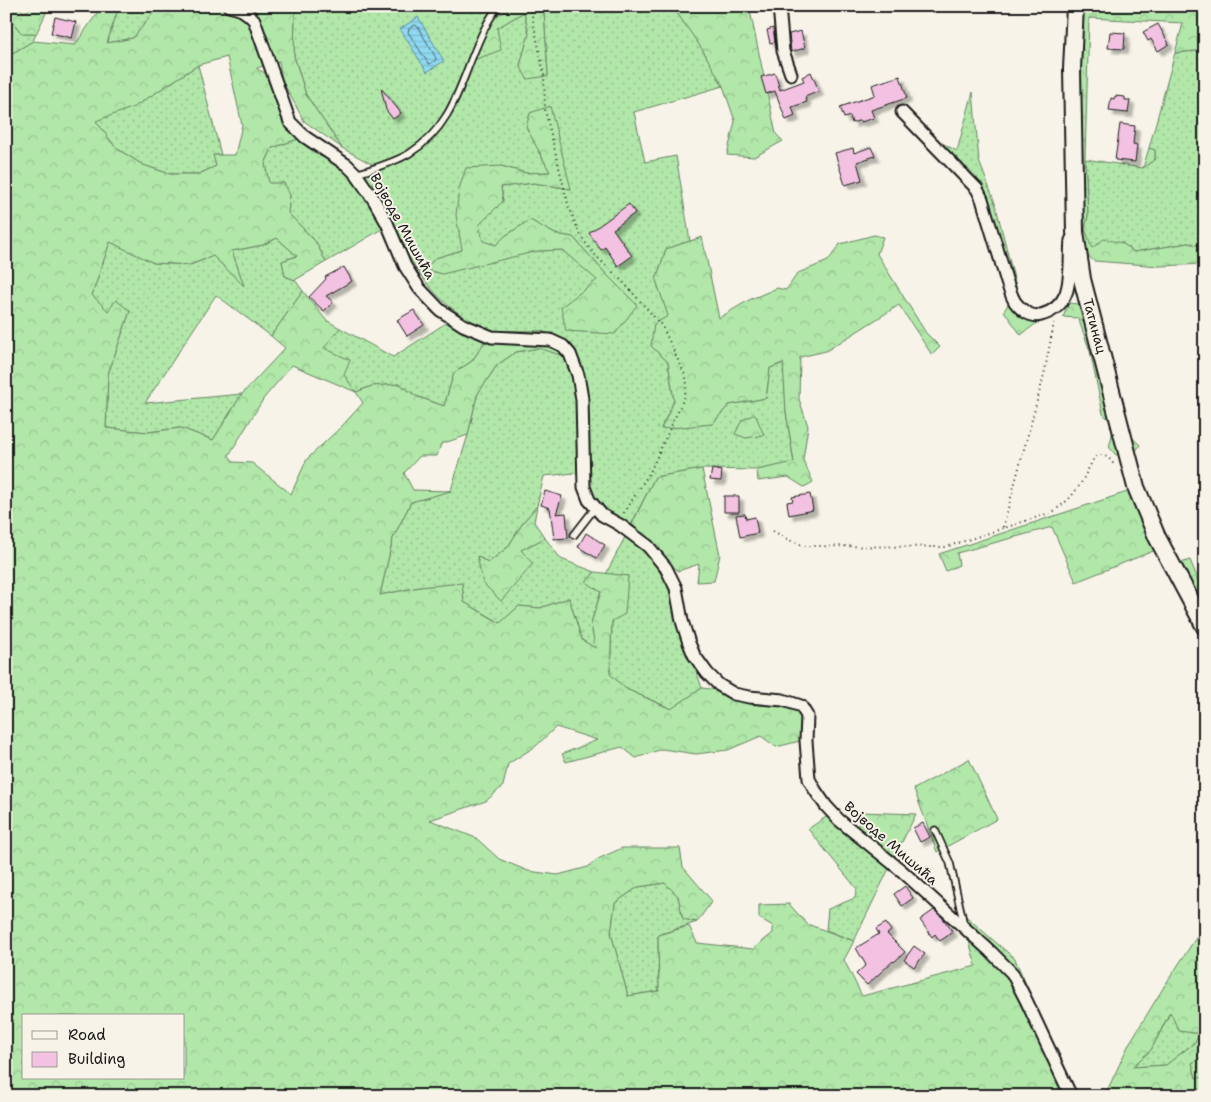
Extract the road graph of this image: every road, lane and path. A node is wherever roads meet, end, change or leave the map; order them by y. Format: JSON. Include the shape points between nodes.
{"nodes":[{"id":1,"x":229,"y":6,"type":"edge"},
{"id":2,"x":498,"y":6,"type":"edge"},
{"id":3,"x":530,"y":6,"type":"edge"},
{"id":4,"x":779,"y":6,"type":"edge"},
{"id":5,"x":1076,"y":6,"type":"edge"},
{"id":6,"x":791,"y":74,"type":"dead end"},
{"id":7,"x":902,"y":112,"type":"dead end"},
{"id":8,"x":356,"y":174,"type":"junction"},
{"id":9,"x":1075,"y":232,"type":"junction"},
{"id":10,"x":1057,"y":306,"type":"junction"},
{"id":11,"x":1118,"y":470,"type":"dead end"},
{"id":12,"x":595,"y":508,"type":"junction"},
{"id":13,"x":620,"y":525,"type":"junction"},
{"id":14,"x":1003,"y":527,"type":"junction"},
{"id":15,"x":774,"y":531,"type":"dead end"},
{"id":16,"x":574,"y":535,"type":"dead end"},
{"id":17,"x":1205,"y":627,"type":"edge"},
{"id":18,"x":935,"y":830,"type":"dead end"},
{"id":19,"x":966,"y":930,"type":"junction"},
{"id":20,"x":1071,"y":1096,"type":"edge"}],
"edges":[{"from":1,"to":8,"type":"street","name":"Војводе Мишића","via":[[247,12],[254,20],[290,122]]},
{"from":2,"to":8,"type":"lane","name":"Војводе Мишића","via":[[485,26],[442,124],[412,152]]},
{"from":3,"to":13,"type":"path","via":[[544,74],[545,110],[577,228],[596,256],[662,326],[686,376],[687,385],[680,406],[650,472],[624,512]]},
{"from":4,"to":6,"type":"street","via":[[783,51]]},
{"from":5,"to":9,"type":"street","name":"Татинац","via":[[1072,68]]},
{"from":7,"to":10,"type":"street","via":[[977,189],[1008,287],[1016,302],[1027,314],[1038,316]]},
{"from":8,"to":12,"type":"street","name":"Војводе Мишића","via":[[387,224],[405,266],[419,288],[440,310],[463,325],[492,337],[550,340],[564,346],[570,354],[582,399],[584,487]]},
{"from":9,"to":10,"type":"street","via":[[1070,252],[1070,284]]},
{"from":9,"to":17,"type":"street","name":"Татинац","via":[[1082,279],[1136,488],[1157,536]]},
{"from":10,"to":14,"type":"path","via":[[1044,375]]},
{"from":11,"to":14,"type":"path","via":[[1108,456],[1100,455],[1094,458],[1069,499],[1053,512]]},
{"from":12,"to":13,"type":"street","name":"Војводе Мишића"},
{"from":12,"to":16,"type":"lane"},
{"from":13,"to":19,"type":"street","name":"Војводе Мишића","via":[[648,546],[666,568],[676,588],[689,643],[708,673],[734,694],[783,700],[801,706],[808,716],[809,779],[826,806]]},
{"from":14,"to":15,"type":"path","via":[[946,547],[805,546]]},
{"from":18,"to":19,"type":"lane","name":"Војводе Мишића","via":[[950,863]]},
{"from":19,"to":20,"type":"street","name":"Војводе Мишића","via":[[1012,973]]}]}
